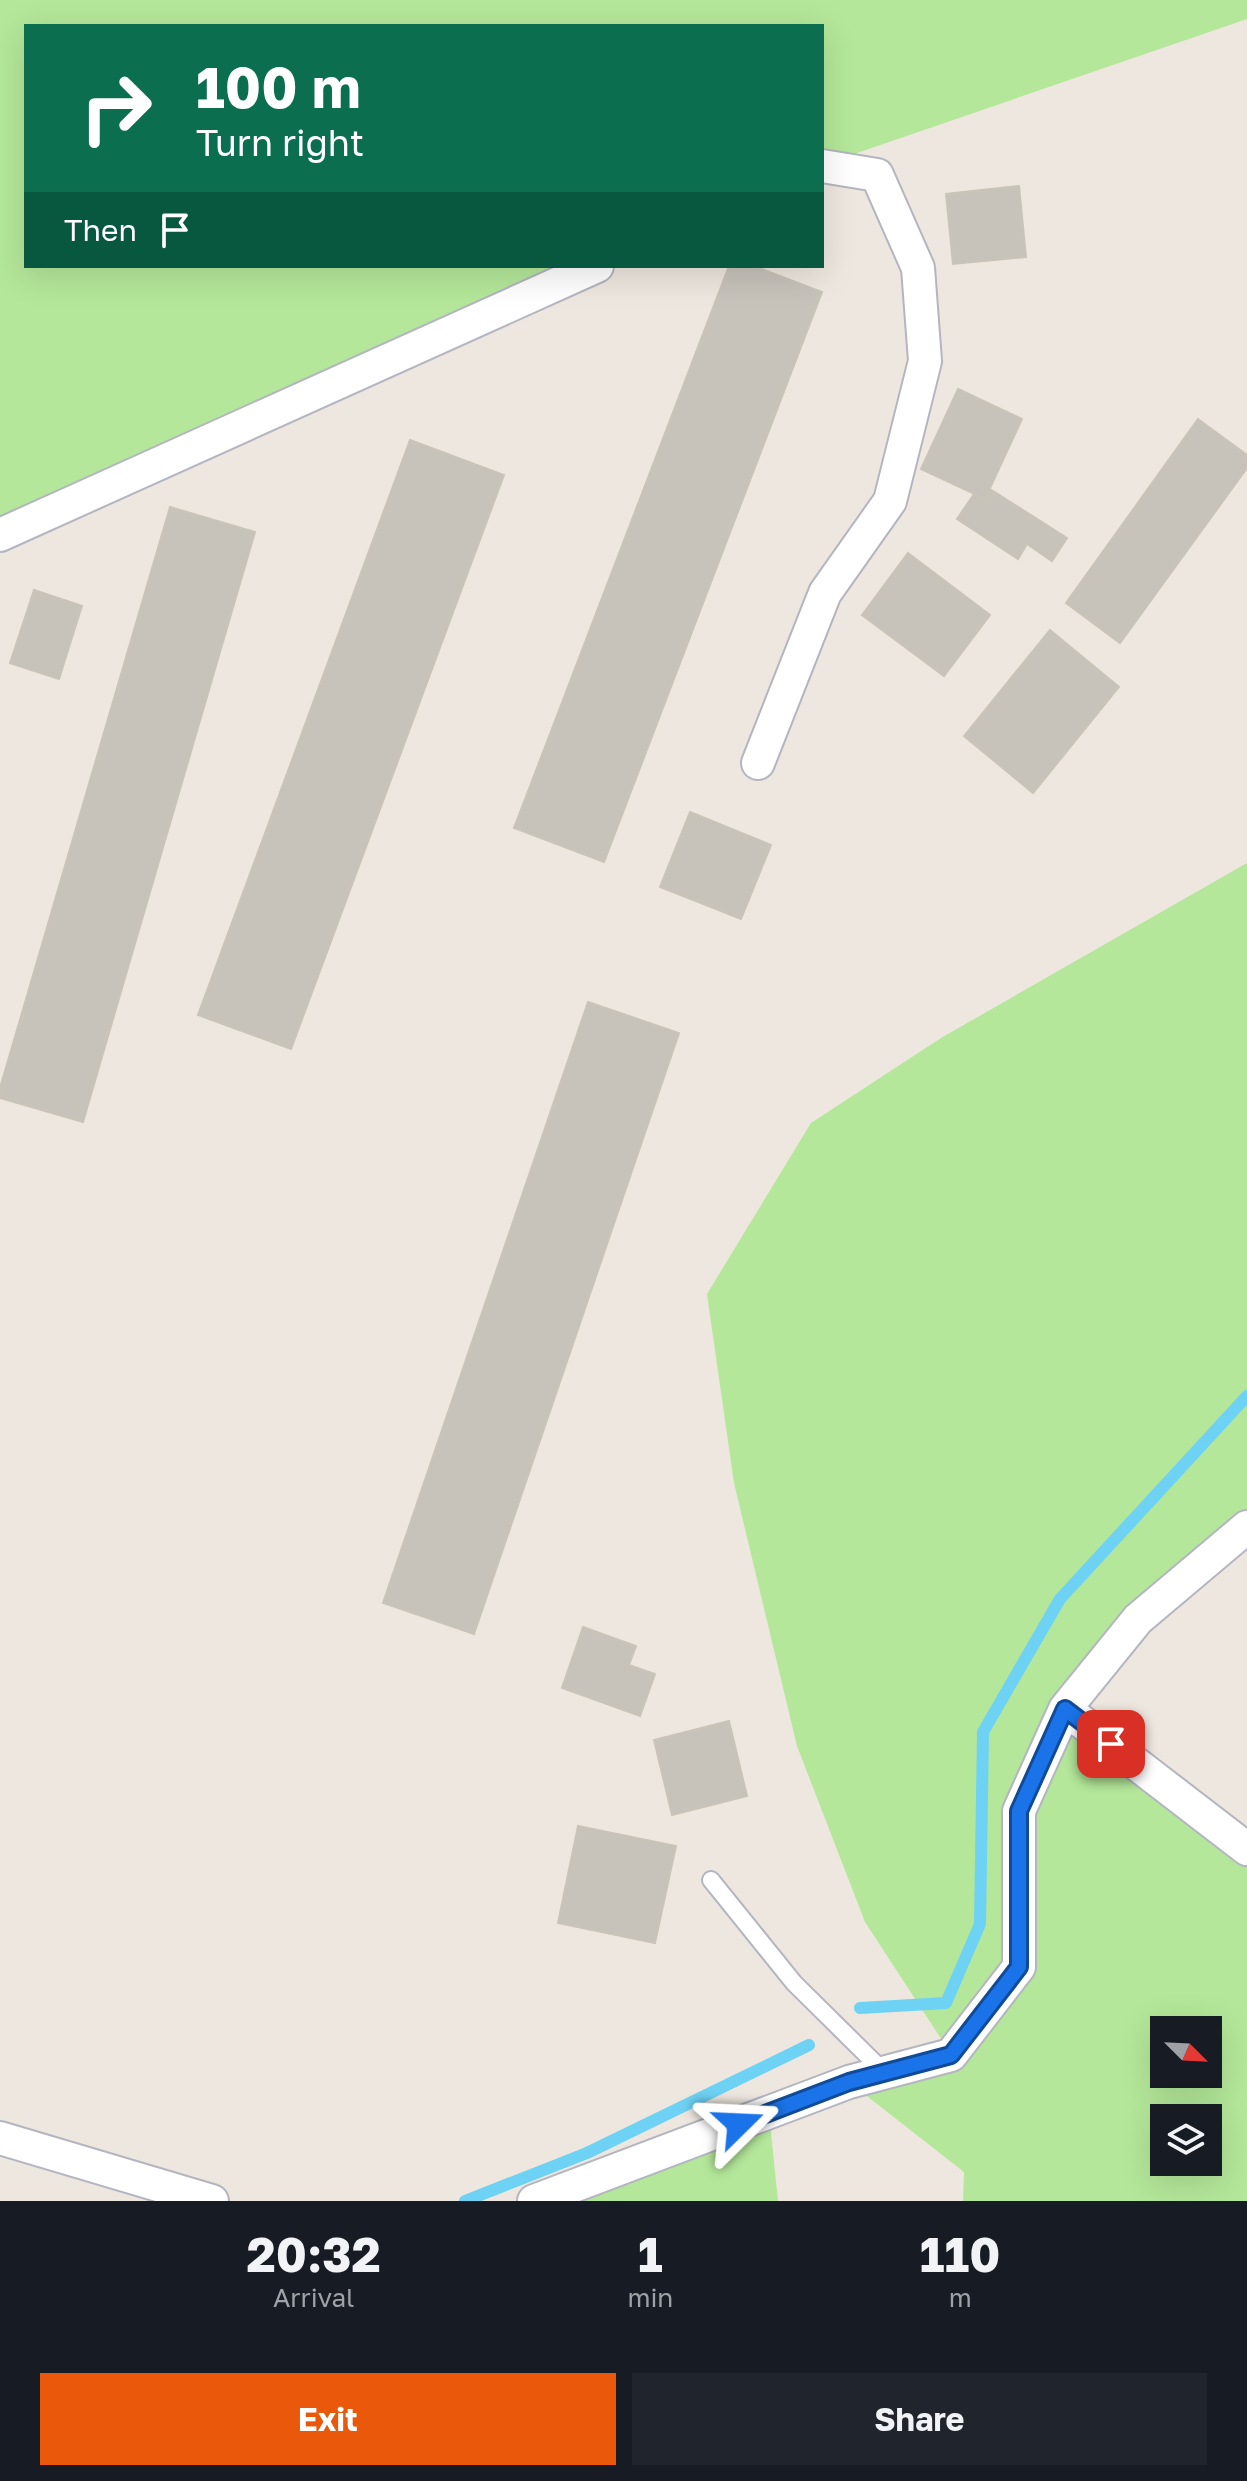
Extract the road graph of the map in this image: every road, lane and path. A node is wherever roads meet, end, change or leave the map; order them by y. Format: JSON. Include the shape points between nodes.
{"nodes":[{"id":1,"x":824,"y":166,"type":"edge"},
{"id":2,"x":593,"y":268,"type":"edge"},
{"id":3,"x":0,"y":535,"type":"edge"},
{"id":4,"x":758,"y":763,"type":"dead end"},
{"id":5,"x":1247,"y":1527,"type":"edge"},
{"id":6,"x":1065,"y":1709,"type":"junction"},
{"id":7,"x":1247,"y":1849,"type":"edge"},
{"id":8,"x":711,"y":1880,"type":"dead end"},
{"id":9,"x":885,"y":2073,"type":"junction"},
{"id":10,"x":0,"y":2138,"type":"edge"},
{"id":11,"x":212,"y":2201,"type":"edge"},
{"id":12,"x":534,"y":2201,"type":"edge"}],
"edges":[{"from":1,"to":4,"type":"street","via":[[877,175],[918,268],[925,361],[890,501],[825,593]]},
{"from":2,"to":3,"type":"street"},
{"from":5,"to":6,"type":"street","via":[[1138,1619]]},
{"from":6,"to":7,"type":"street"},
{"from":6,"to":9,"type":"street","via":[[1019,1811],[1019,1967],[951,2055]]},
{"from":8,"to":9,"type":"lane","via":[[794,1983]]},
{"from":9,"to":12,"type":"street"},
{"from":10,"to":11,"type":"street"}]}
